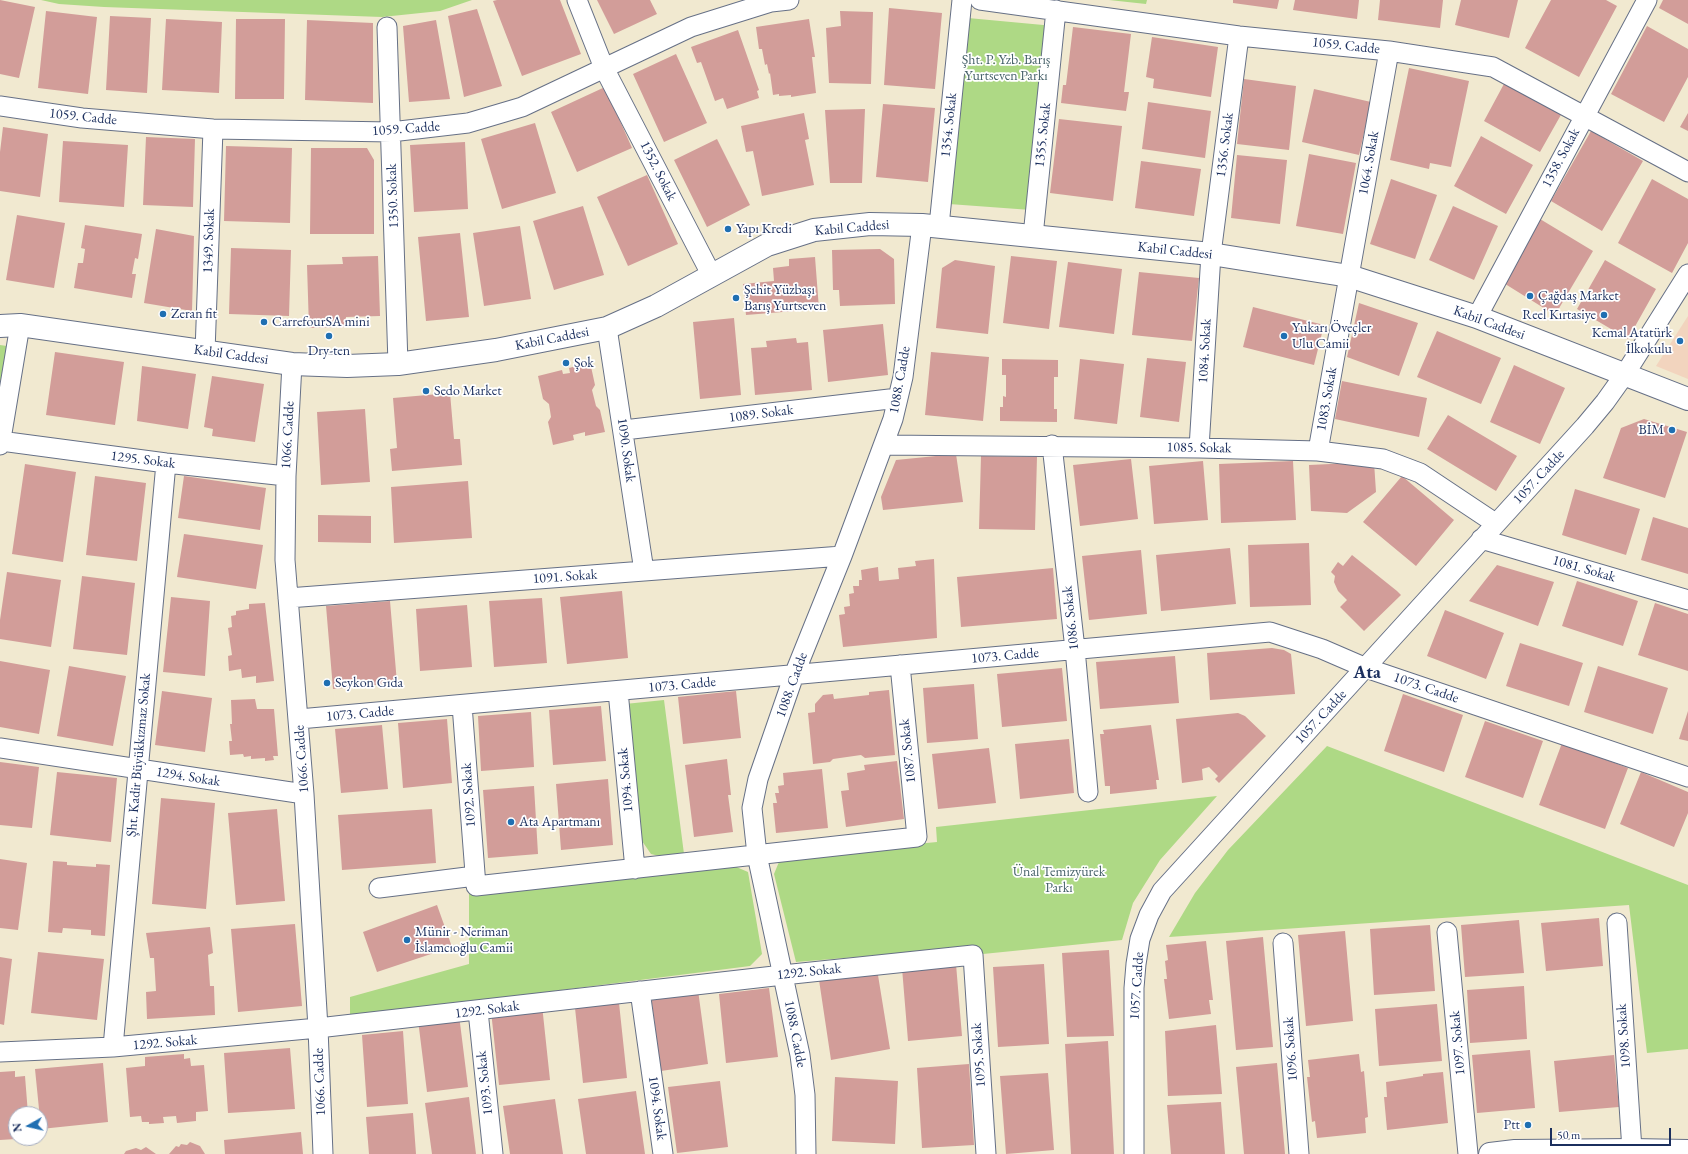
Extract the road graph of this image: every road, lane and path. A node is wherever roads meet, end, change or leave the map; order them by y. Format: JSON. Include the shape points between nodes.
{"nodes":[{"id":1,"x":576,"y":0,"type":"edge"},
{"id":2,"x":789,"y":0,"type":"edge"},
{"id":3,"x":962,"y":0,"type":"edge"},
{"id":4,"x":980,"y":0,"type":"edge"},
{"id":5,"x":1642,"y":2,"type":"edge"},
{"id":6,"x":1056,"y":10,"type":"junction"},
{"id":7,"x":387,"y":27,"type":"dead end"},
{"id":8,"x":1239,"y":36,"type":"junction"},
{"id":9,"x":1389,"y":51,"type":"junction"},
{"id":10,"x":604,"y":68,"type":"junction"},
{"id":11,"x":0,"y":106,"type":"edge"},
{"id":12,"x":1584,"y":116,"type":"junction"},
{"id":13,"x":213,"y":129,"type":"junction"},
{"id":14,"x":391,"y":132,"type":"junction"},
{"id":15,"x":1688,"y":172,"type":"edge"},
{"id":16,"x":930,"y":226,"type":"junction"},
{"id":17,"x":1033,"y":236,"type":"junction"},
{"id":18,"x":1211,"y":254,"type":"junction"},
{"id":19,"x":711,"y":274,"type":"junction"},
{"id":20,"x":1688,"y":274,"type":"edge"},
{"id":21,"x":1349,"y":276,"type":"junction"},
{"id":22,"x":0,"y":316,"type":"edge"},
{"id":23,"x":1477,"y":318,"type":"junction"},
{"id":24,"x":10,"y":325,"type":"edge"},
{"id":25,"x":608,"y":328,"type":"junction"},
{"id":26,"x":205,"y":352,"type":"junction"},
{"id":27,"x":292,"y":364,"type":"junction"},
{"id":28,"x":398,"y":364,"type":"junction"},
{"id":29,"x":1625,"y":374,"type":"junction"},
{"id":30,"x":898,"y":398,"type":"junction"},
{"id":31,"x":1688,"y":399,"type":"edge"},
{"id":32,"x":624,"y":430,"type":"junction"},
{"id":33,"x":0,"y":442,"type":"edge"},
{"id":34,"x":0,"y":445,"type":"edge"},
{"id":35,"x":885,"y":445,"type":"junction"},
{"id":36,"x":1052,"y":446,"type":"junction"},
{"id":37,"x":1199,"y":448,"type":"junction"},
{"id":38,"x":1318,"y":451,"type":"junction"},
{"id":39,"x":166,"y":463,"type":"junction"},
{"id":40,"x":286,"y":476,"type":"junction"},
{"id":41,"x":1495,"y":523,"type":"junction"},
{"id":42,"x":1481,"y":539,"type":"junction"},
{"id":43,"x":842,"y":556,"type":"junction"},
{"id":44,"x":644,"y":572,"type":"junction"},
{"id":45,"x":288,"y":598,"type":"junction"},
{"id":46,"x":1688,"y":600,"type":"edge"},
{"id":47,"x":1075,"y":649,"type":"junction"},
{"id":48,"x":900,"y":665,"type":"junction"},
{"id":49,"x":1366,"y":668,"type":"junction"},
{"id":50,"x":794,"y":675,"type":"junction"},
{"id":51,"x":618,"y":690,"type":"junction"},
{"id":52,"x":462,"y":704,"type":"junction"},
{"id":53,"x":299,"y":719,"type":"junction"},
{"id":54,"x":0,"y":748,"type":"edge"},
{"id":55,"x":138,"y":769,"type":"junction"},
{"id":56,"x":1688,"y":776,"type":"edge"},
{"id":57,"x":1088,"y":792,"type":"dead end"},
{"id":58,"x":304,"y":794,"type":"junction"},
{"id":59,"x":757,"y":855,"type":"junction"},
{"id":60,"x":634,"y":869,"type":"junction"},
{"id":61,"x":476,"y":881,"type":"junction"},
{"id":62,"x":379,"y":888,"type":"dead end"},
{"id":63,"x":1617,"y":923,"type":"dead end"},
{"id":64,"x":1447,"y":932,"type":"dead end"},
{"id":65,"x":1283,"y":943,"type":"dead end"},
{"id":66,"x":973,"y":955,"type":"joint"},
{"id":67,"x":783,"y":975,"type":"junction"},
{"id":68,"x":640,"y":991,"type":"junction"},
{"id":69,"x":478,"y":1011,"type":"junction"},
{"id":70,"x":318,"y":1028,"type":"junction"},
{"id":71,"x":113,"y":1047,"type":"junction"},
{"id":72,"x":0,"y":1052,"type":"edge"},
{"id":73,"x":1632,"y":1150,"type":"junction"},
{"id":74,"x":1688,"y":1151,"type":"edge"},
{"id":75,"x":1580,"y":1152,"type":"edge"},
{"id":76,"x":323,"y":1154,"type":"edge"},
{"id":77,"x":493,"y":1154,"type":"edge"},
{"id":78,"x":663,"y":1154,"type":"edge"},
{"id":79,"x":806,"y":1154,"type":"edge"},
{"id":80,"x":986,"y":1154,"type":"edge"},
{"id":81,"x":1134,"y":1154,"type":"edge"},
{"id":82,"x":1299,"y":1154,"type":"edge"},
{"id":83,"x":1468,"y":1154,"type":"edge"},
{"id":84,"x":1490,"y":1154,"type":"edge"}],
"edges":[{"from":1,"to":10,"type":"street","name":"1352. Sokak"},
{"from":2,"to":10,"type":"street","name":"1059. Cadde","via":[[771,2],[690,27]]},
{"from":3,"to":16,"type":"street","name":"1354. Sokak"},
{"from":4,"to":6,"type":"street","name":"1059. Cadde"},
{"from":5,"to":12,"type":"street","name":"1358. Sokak"},
{"from":6,"to":8,"type":"street","name":"1059. Cadde"},
{"from":6,"to":17,"type":"street","name":"1355. Sokak"},
{"from":7,"to":14,"type":"street","name":"1350. Sokak"},
{"from":8,"to":9,"type":"street","name":"1059. Cadde"},
{"from":8,"to":18,"type":"street","name":"1356. Sokak"},
{"from":9,"to":12,"type":"street","name":"1059. Cadde","via":[[1493,66]]},
{"from":9,"to":21,"type":"street","name":"1064. Sokak"},
{"from":10,"to":14,"type":"street","name":"1059. Cadde","via":[[522,107],[468,123]]},
{"from":10,"to":19,"type":"street","name":"1352. Sokak"},
{"from":11,"to":13,"type":"street","name":"1059. Cadde","via":[[82,118]]},
{"from":12,"to":15,"type":"street","name":"1059. Cadde"},
{"from":12,"to":23,"type":"street","name":"1358. Sokak"},
{"from":13,"to":14,"type":"street","name":"1059. Cadde"},
{"from":13,"to":26,"type":"street","name":"1349. Sokak"},
{"from":14,"to":28,"type":"street","name":"1350. Sokak"},
{"from":16,"to":17,"type":"main road","name":"Kabil Caddesi"},
{"from":16,"to":19,"type":"main road","name":"Kabil Caddesi","via":[[870,224],[814,230],[767,245]]},
{"from":16,"to":30,"type":"street","name":"1088. Cadde"},
{"from":17,"to":18,"type":"main road","name":"Kabil Caddesi"},
{"from":18,"to":21,"type":"main road","name":"Kabil Caddesi"},
{"from":18,"to":37,"type":"street","name":"1084. Sokak"},
{"from":19,"to":25,"type":"main road","name":"Kabil Caddesi","via":[[656,306]]},
{"from":20,"to":29,"type":"street","name":"1057. Cadde"},
{"from":21,"to":23,"type":"main road","name":"Kabil Caddesi"},
{"from":21,"to":38,"type":"street","name":"1083. Sokak"},
{"from":22,"to":24,"type":"main road","name":"Kabil Caddesi"},
{"from":23,"to":29,"type":"main road","name":"Kabil Caddesi"},
{"from":24,"to":26,"type":"main road","name":"Kabil Caddesi"},
{"from":24,"to":33,"type":"street"},
{"from":25,"to":28,"type":"main road","name":"Kabil Caddesi","via":[[496,350]]},
{"from":25,"to":32,"type":"street","name":"1090. Sokak"},
{"from":26,"to":27,"type":"main road","name":"Kabil Caddesi"},
{"from":27,"to":28,"type":"main road","name":"Kabil Caddesi"},
{"from":27,"to":40,"type":"street","name":"1066. Cadde"},
{"from":29,"to":31,"type":"main road","name":"Kabil Caddesi"},
{"from":29,"to":41,"type":"street","name":"1057. Cadde","via":[[1585,426]]},
{"from":30,"to":32,"type":"street","name":"1089. Sokak"},
{"from":30,"to":35,"type":"street","name":"1088. Cadde"},
{"from":32,"to":44,"type":"street","name":"1090. Sokak"},
{"from":33,"to":34,"type":"street"},
{"from":33,"to":39,"type":"street","name":"1295. Sokak"},
{"from":35,"to":36,"type":"street","name":"1085. Sokak"},
{"from":35,"to":43,"type":"street","name":"1088. Cadde"},
{"from":36,"to":37,"type":"street","name":"1085. Sokak"},
{"from":36,"to":47,"type":"street","name":"1086. Sokak"},
{"from":37,"to":38,"type":"street","name":"1085. Sokak"},
{"from":38,"to":41,"type":"street","name":"1085. Sokak","via":[[1383,460],[1420,473]]},
{"from":39,"to":40,"type":"street","name":"1295. Sokak"},
{"from":39,"to":55,"type":"street","name":"Şht. Kadir Büyükkızmaz Sokak"},
{"from":40,"to":45,"type":"street","name":"1066. Cadde","via":[[285,560]]},
{"from":41,"to":42,"type":"street","name":"1057. Cadde"},
{"from":42,"to":46,"type":"street","name":"1081. Sokak"},
{"from":42,"to":49,"type":"street","name":"1057. Cadde"},
{"from":43,"to":44,"type":"street","name":"1091. Sokak"},
{"from":43,"to":50,"type":"street","name":"1088. Cadde"},
{"from":44,"to":45,"type":"street","name":"1091. Sokak"},
{"from":45,"to":53,"type":"street","name":"1066. Cadde"},
{"from":47,"to":48,"type":"street","name":"1073. Cadde"},
{"from":47,"to":49,"type":"street","name":"1073. Cadde","via":[[1270,632],[1322,649]]},
{"from":47,"to":57,"type":"street","name":"1086. Sokak"},
{"from":48,"to":50,"type":"street","name":"1073. Cadde"},
{"from":48,"to":59,"type":"street","name":"1087. Sokak","via":[[917,837]]},
{"from":49,"to":56,"type":"street","name":"1073. Cadde"},
{"from":49,"to":81,"type":"street","name":"1057. Cadde","via":[[1177,874],[1162,892],[1149,915],[1140,939],[1134,988]]},
{"from":50,"to":51,"type":"street","name":"1073. Cadde"},
{"from":50,"to":59,"type":"street","name":"1088. Cadde","via":[[758,779],[752,808]]},
{"from":51,"to":52,"type":"street","name":"1073. Cadde"},
{"from":51,"to":60,"type":"street","name":"1094. Sokak"},
{"from":52,"to":53,"type":"street","name":"1073. Cadde"},
{"from":52,"to":61,"type":"street","name":"1092. Sokak"},
{"from":53,"to":58,"type":"street","name":"1066. Cadde"},
{"from":54,"to":55,"type":"street","name":"1294. Sokak"},
{"from":55,"to":58,"type":"street","name":"1294. Sokak"},
{"from":55,"to":71,"type":"street","name":"Şht. Kadir Büyükkızmaz Sokak"},
{"from":58,"to":70,"type":"street","name":"1066. Cadde"},
{"from":59,"to":60,"type":"street"},
{"from":59,"to":67,"type":"street","name":"1088. Cadde"},
{"from":60,"to":61,"type":"street"},
{"from":61,"to":62,"type":"street"},
{"from":63,"to":73,"type":"street","name":"1098. Sokak"},
{"from":64,"to":83,"type":"street","name":"1097. Sokak"},
{"from":65,"to":82,"type":"street","name":"1096. Sokak"},
{"from":66,"to":67,"type":"street","name":"1292. Sokak"},
{"from":66,"to":80,"type":"street","name":"1095. Sokak"},
{"from":67,"to":68,"type":"street","name":"1292. Sokak"},
{"from":67,"to":79,"type":"street","name":"1088. Cadde","via":[[800,1055],[805,1095]]},
{"from":68,"to":69,"type":"street","name":"1292. Sokak"},
{"from":68,"to":78,"type":"street","name":"1094. Sokak"},
{"from":69,"to":70,"type":"street","name":"1292. Sokak"},
{"from":69,"to":77,"type":"street","name":"1093. Sokak"},
{"from":70,"to":71,"type":"street","name":"1292. Sokak"},
{"from":70,"to":76,"type":"street","name":"1066. Cadde"},
{"from":71,"to":72,"type":"street","name":"1292. Sokak"},
{"from":73,"to":74,"type":"main road"},
{"from":73,"to":75,"type":"main road"},
{"from":75,"to":84,"type":"main road","via":[[1515,1151]]}]}
